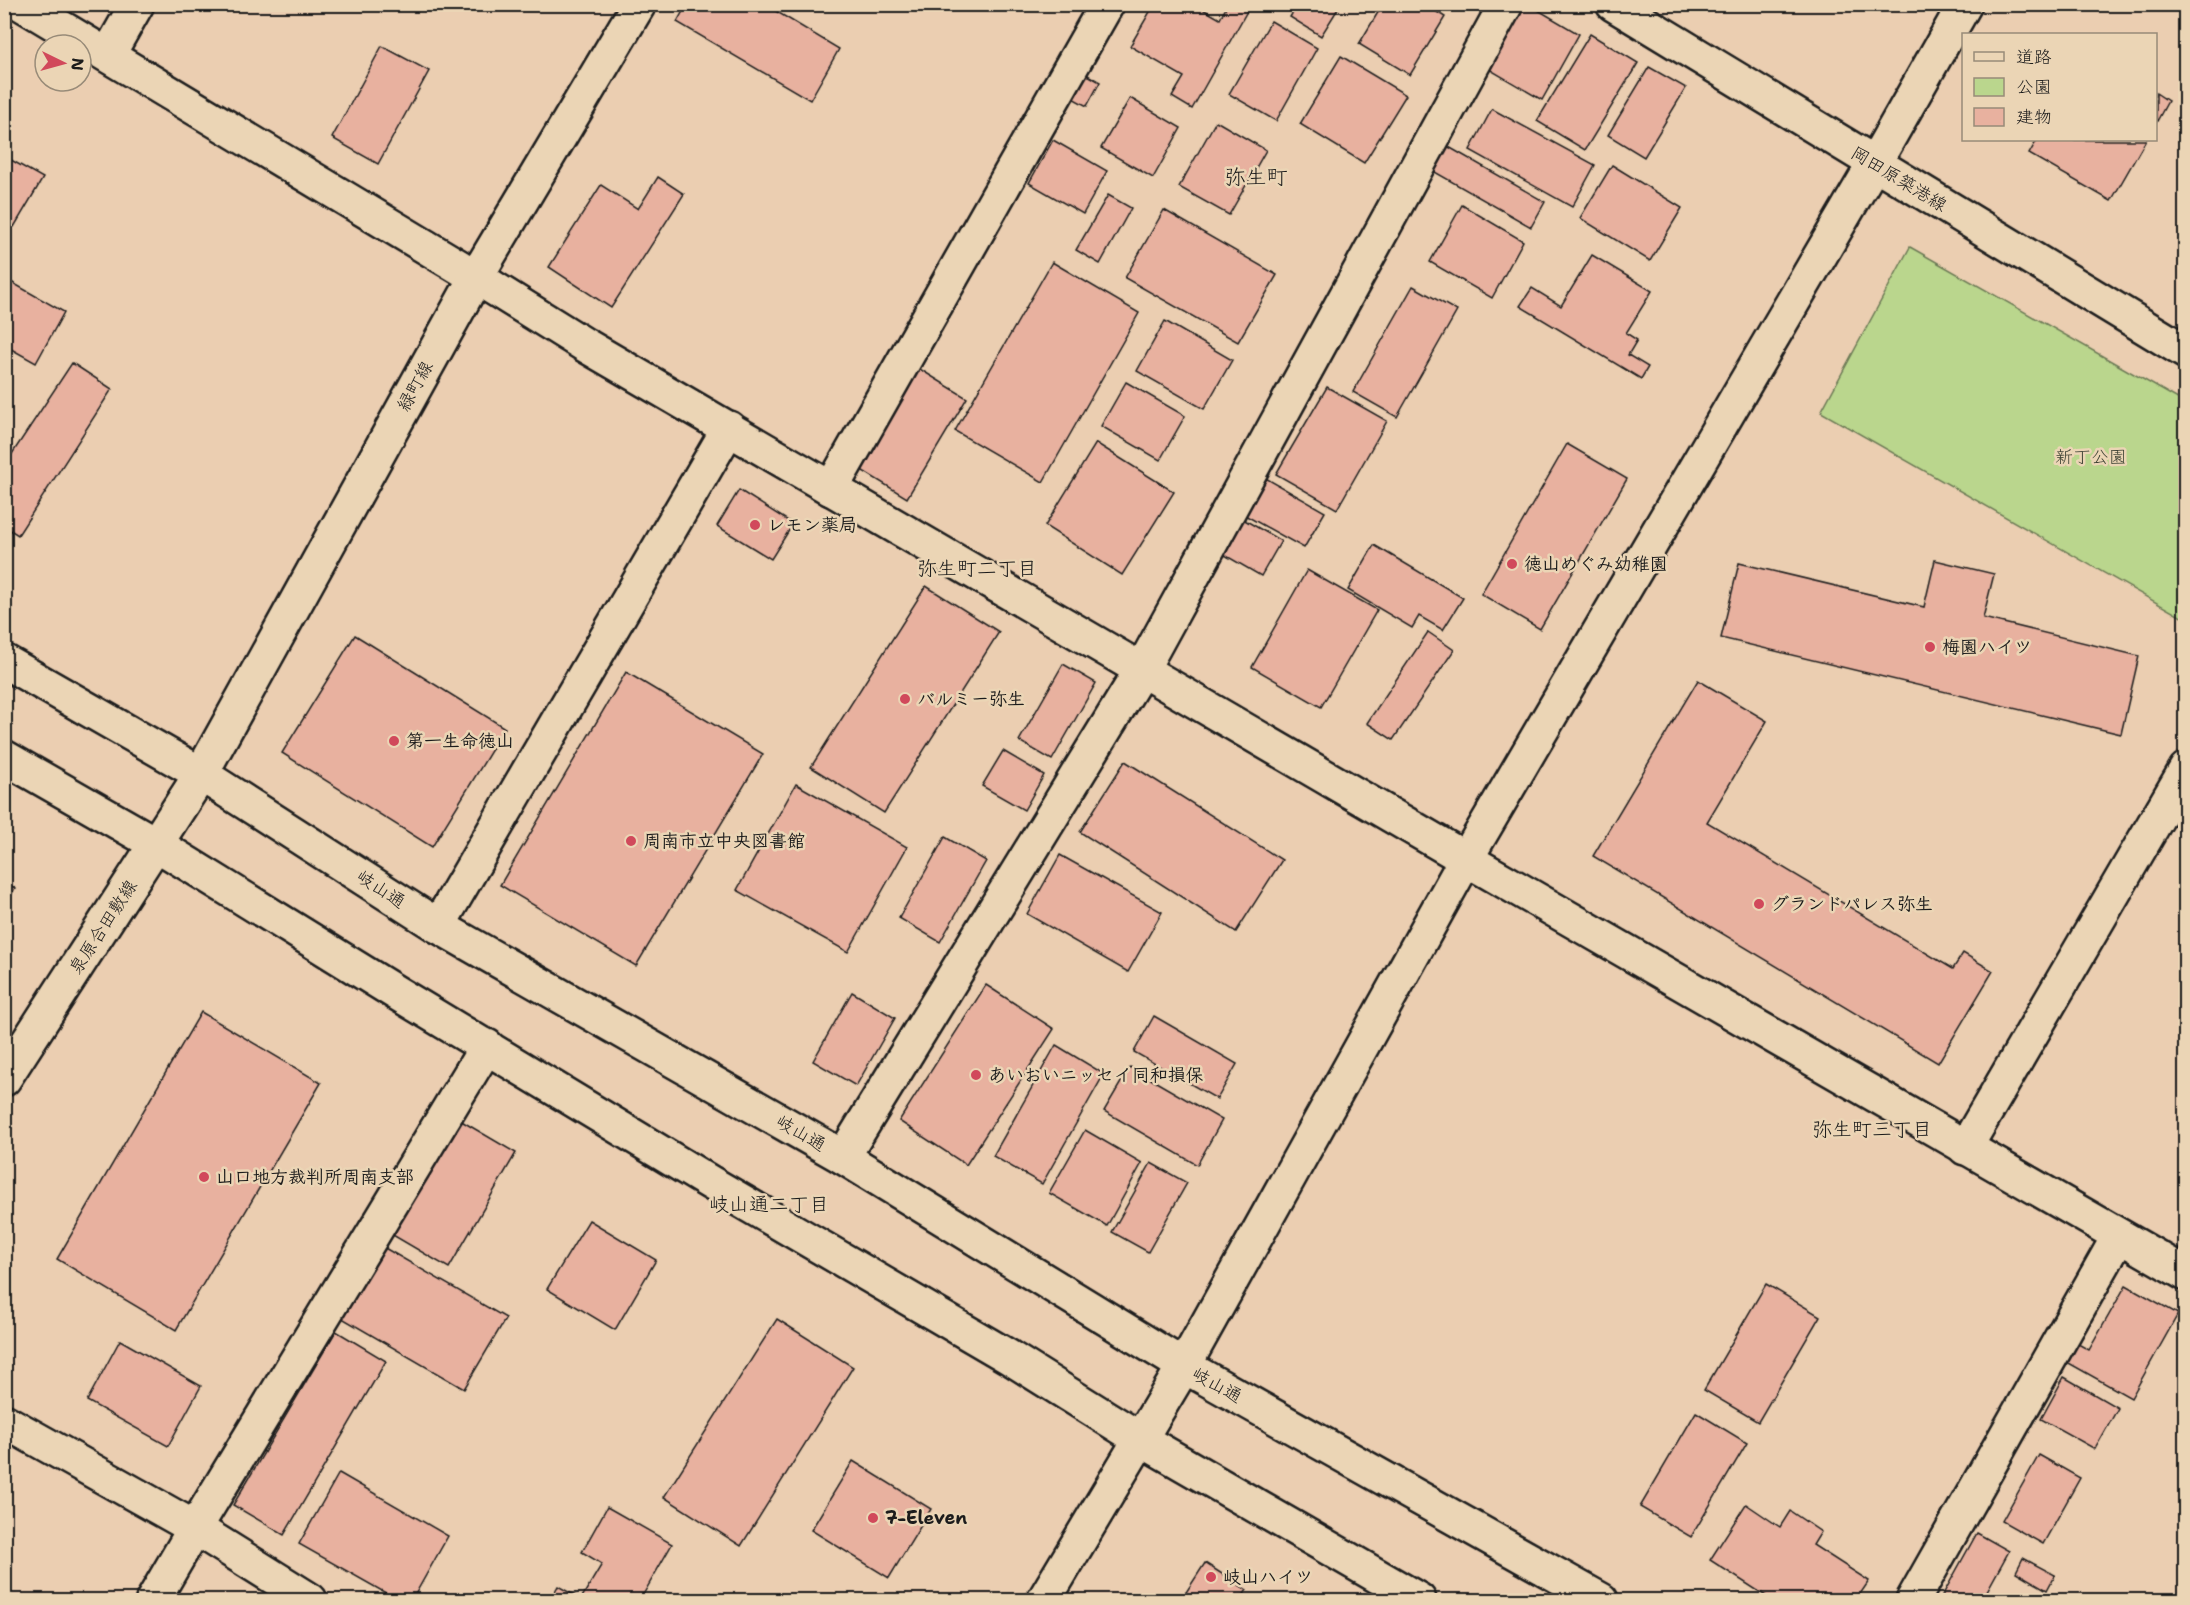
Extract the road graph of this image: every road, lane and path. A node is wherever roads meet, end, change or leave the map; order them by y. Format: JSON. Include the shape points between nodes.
{"nodes":[{"id":1,"x":22,"y":4,"type":"edge"},
{"id":2,"x":138,"y":4,"type":"edge"},
{"id":3,"x":639,"y":4,"type":"edge"},
{"id":4,"x":1107,"y":4,"type":"edge"},
{"id":5,"x":1506,"y":4,"type":"edge"},
{"id":6,"x":1613,"y":4,"type":"edge"},
{"id":7,"x":1965,"y":4,"type":"edge"},
{"id":8,"x":108,"y":55,"type":"junction"},
{"id":9,"x":1874,"y":164,"type":"junction"},
{"id":10,"x":476,"y":277,"type":"junction"},
{"id":11,"x":2186,"y":352,"type":"edge"},
{"id":12,"x":729,"y":428,"type":"junction"},
{"id":13,"x":831,"y":489,"type":"junction"},
{"id":14,"x":4,"y":661,"type":"edge"},
{"id":15,"x":1142,"y":669,"type":"junction"},
{"id":16,"x":4,"y":757,"type":"edge"},
{"id":17,"x":2186,"y":769,"type":"edge"},
{"id":18,"x":201,"y":774,"type":"junction"},
{"id":19,"x":156,"y":844,"type":"junction"},
{"id":20,"x":1466,"y":859,"type":"junction"},
{"id":21,"x":438,"y":926,"type":"junction"},
{"id":22,"x":487,"y":1046,"type":"junction"},
{"id":23,"x":4,"y":1079,"type":"edge"},
{"id":24,"x":1965,"y":1148,"type":"junction"},
{"id":25,"x":843,"y":1157,"type":"junction"},
{"id":26,"x":2120,"y":1236,"type":"junction"},
{"id":27,"x":2186,"y":1275,"type":"edge"},
{"id":28,"x":1184,"y":1366,"type":"junction"},
{"id":29,"x":4,"y":1421,"type":"edge"},
{"id":30,"x":1140,"y":1439,"type":"junction"},
{"id":31,"x":195,"y":1528,"type":"junction"},
{"id":32,"x":153,"y":1600,"type":"edge"},
{"id":33,"x":310,"y":1600,"type":"edge"},
{"id":34,"x":1044,"y":1600,"type":"edge"},
{"id":35,"x":1419,"y":1600,"type":"edge"},
{"id":36,"x":1600,"y":1600,"type":"edge"},
{"id":37,"x":1914,"y":1600,"type":"edge"}],
"edges":[{"from":1,"to":8,"type":"street"},
{"from":2,"to":8,"type":"street"},
{"from":3,"to":10,"type":"street","name":"緑町線"},
{"from":4,"to":13,"type":"street"},
{"from":5,"to":15,"type":"street"},
{"from":6,"to":9,"type":"street","name":"岡田原築港線"},
{"from":7,"to":9,"type":"street"},
{"from":8,"to":10,"type":"street"},
{"from":9,"to":11,"type":"street","name":"岡田原築港線"},
{"from":9,"to":20,"type":"street"},
{"from":10,"to":12,"type":"street"},
{"from":10,"to":18,"type":"street","name":"緑町線"},
{"from":12,"to":13,"type":"street"},
{"from":12,"to":21,"type":"street"},
{"from":13,"to":15,"type":"street"},
{"from":14,"to":18,"type":"street","name":"岐山通"},
{"from":15,"to":20,"type":"street"},
{"from":15,"to":25,"type":"street"},
{"from":16,"to":19,"type":"street"},
{"from":17,"to":24,"type":"street"},
{"from":18,"to":19,"type":"street","name":"泉原合田敷線"},
{"from":18,"to":21,"type":"street","name":"岐山通"},
{"from":19,"to":22,"type":"street"},
{"from":19,"to":23,"type":"street","name":"泉原合田敷線"},
{"from":20,"to":24,"type":"street"},
{"from":20,"to":28,"type":"street"},
{"from":21,"to":25,"type":"street","name":"岐山通"},
{"from":22,"to":30,"type":"street"},
{"from":22,"to":31,"type":"street"},
{"from":24,"to":26,"type":"street"},
{"from":25,"to":28,"type":"street","name":"岐山通"},
{"from":26,"to":27,"type":"street"},
{"from":26,"to":37,"type":"street"},
{"from":28,"to":30,"type":"street"},
{"from":28,"to":36,"type":"street","name":"岐山通"},
{"from":29,"to":31,"type":"street"},
{"from":30,"to":34,"type":"street"},
{"from":30,"to":35,"type":"street"},
{"from":31,"to":32,"type":"street"},
{"from":31,"to":33,"type":"street"}]}
